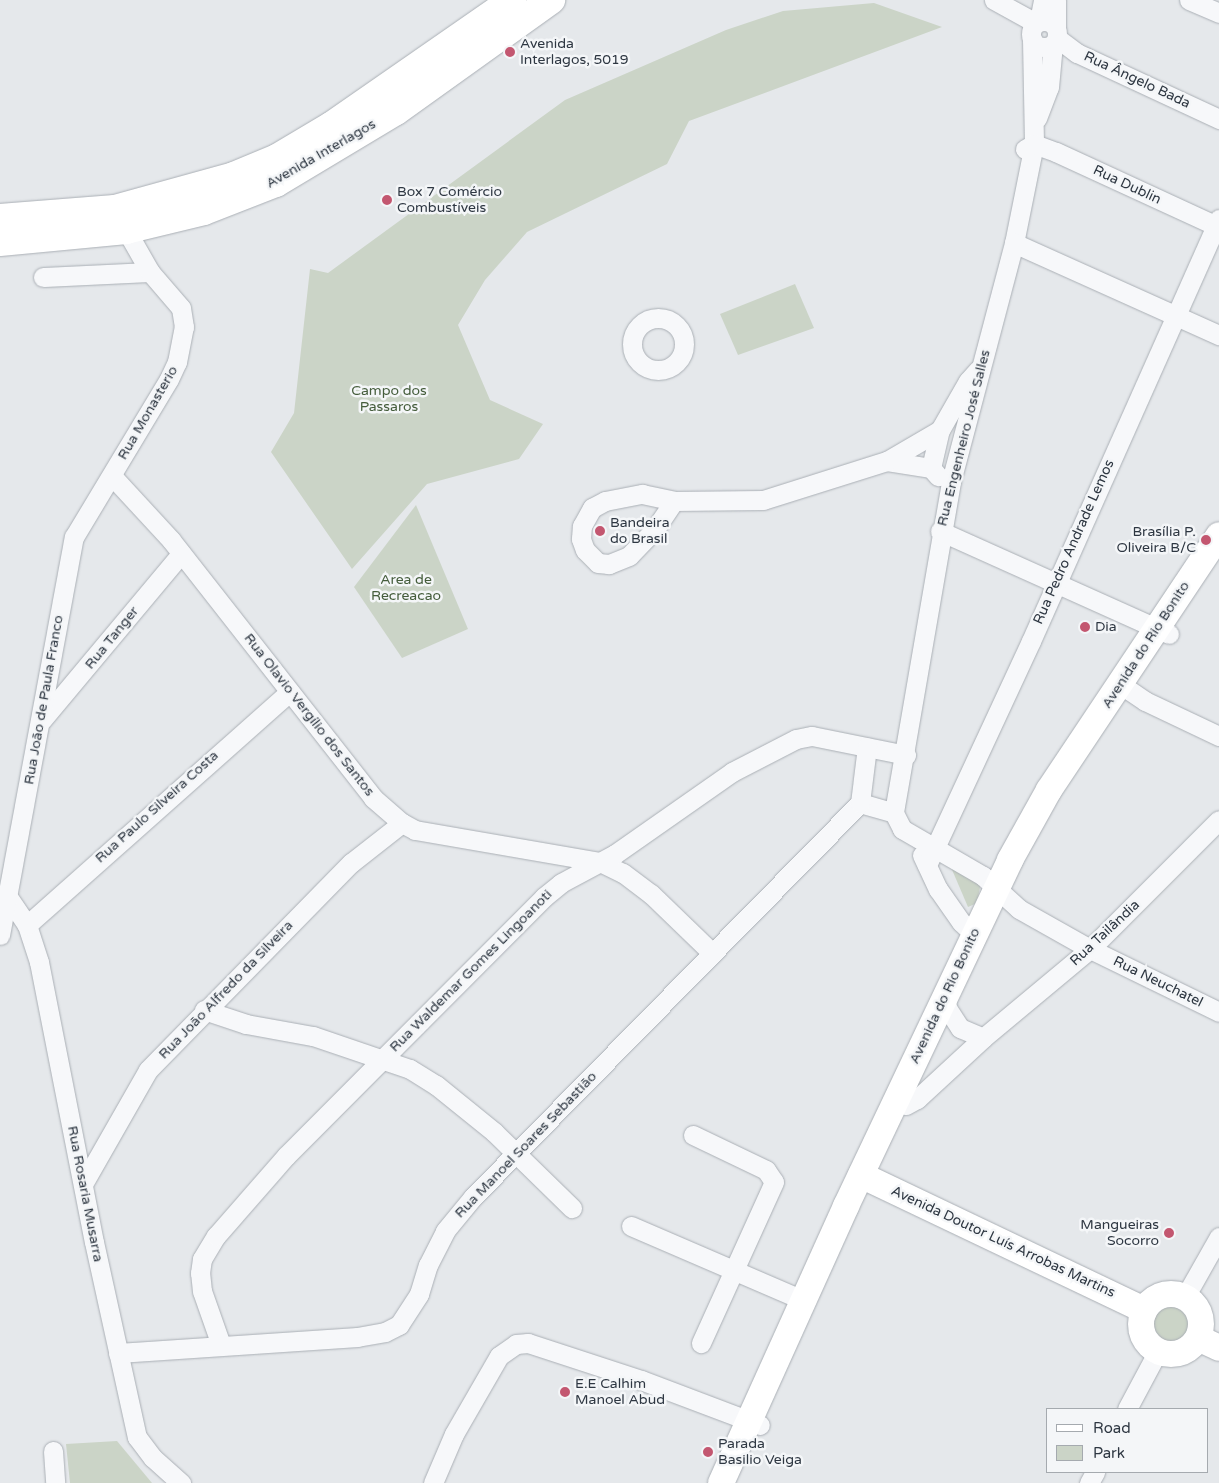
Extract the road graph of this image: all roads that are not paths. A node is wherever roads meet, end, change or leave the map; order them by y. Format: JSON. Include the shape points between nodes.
{"nodes":[{"id":1,"x":512,"y":0,"type":"edge"},
{"id":2,"x":551,"y":0,"type":"edge"},
{"id":3,"x":994,"y":0,"type":"edge"},
{"id":4,"x":1043,"y":0,"type":"edge"},
{"id":5,"x":1056,"y":0,"type":"edge"},
{"id":6,"x":1189,"y":0,"type":"edge"},
{"id":7,"x":1219,"y":13,"type":"edge"},
{"id":8,"x":1045,"y":32,"type":"junction"},
{"id":9,"x":1219,"y":119,"type":"edge"},
{"id":10,"x":1027,"y":148,"type":"junction"},
{"id":11,"x":0,"y":218,"type":"edge"},
{"id":12,"x":1218,"y":224,"type":"edge"},
{"id":13,"x":126,"y":230,"type":"junction"},
{"id":14,"x":0,"y":242,"type":"edge"},
{"id":15,"x":1014,"y":243,"type":"junction"},
{"id":16,"x":150,"y":272,"type":"junction"},
{"id":17,"x":43,"y":276,"type":"dead end"},
{"id":18,"x":1175,"y":315,"type":"junction"},
{"id":19,"x":1219,"y":335,"type":"edge"},
{"id":20,"x":983,"y":365,"type":"junction"},
{"id":21,"x":940,"y":430,"type":"junction"},
{"id":22,"x":887,"y":461,"type":"junction"},
{"id":23,"x":956,"y":462,"type":"junction"},
{"id":24,"x":931,"y":468,"type":"junction"},
{"id":25,"x":112,"y":476,"type":"junction"},
{"id":26,"x":950,"y":482,"type":"junction"},
{"id":27,"x":674,"y":501,"type":"junction"},
{"id":28,"x":940,"y":531,"type":"junction"},
{"id":29,"x":1219,"y":535,"type":"edge"},
{"id":30,"x":181,"y":554,"type":"junction"},
{"id":31,"x":1219,"y":560,"type":"edge"},
{"id":32,"x":1056,"y":581,"type":"junction"},
{"id":33,"x":1163,"y":631,"type":"junction"},
{"id":34,"x":1125,"y":688,"type":"junction"},
{"id":35,"x":290,"y":692,"type":"junction"},
{"id":36,"x":42,"y":720,"type":"junction"},
{"id":37,"x":1219,"y":736,"type":"edge"},
{"id":38,"x":867,"y":747,"type":"junction"},
{"id":39,"x":906,"y":755,"type":"junction"},
{"id":40,"x":860,"y":803,"type":"junction"},
{"id":41,"x":894,"y":813,"type":"junction"},
{"id":42,"x":1219,"y":820,"type":"edge"},
{"id":43,"x":402,"y":823,"type":"junction"},
{"id":44,"x":931,"y":856,"type":"junction"},
{"id":45,"x":600,"y":862,"type":"junction"},
{"id":46,"x":1002,"y":893,"type":"junction"},
{"id":47,"x":6,"y":894,"type":"junction"},
{"id":48,"x":27,"y":925,"type":"junction"},
{"id":49,"x":974,"y":934,"type":"junction"},
{"id":50,"x":0,"y":935,"type":"edge"},
{"id":51,"x":1090,"y":949,"type":"junction"},
{"id":52,"x":712,"y":953,"type":"junction"},
{"id":53,"x":948,"y":1004,"type":"junction"},
{"id":54,"x":204,"y":1010,"type":"junction"},
{"id":55,"x":1219,"y":1012,"type":"edge"},
{"id":56,"x":983,"y":1038,"type":"junction"},
{"id":57,"x":383,"y":1058,"type":"junction"},
{"id":58,"x":906,"y":1105,"type":"junction"},
{"id":59,"x":693,"y":1135,"type":"dead end"},
{"id":60,"x":517,"y":1152,"type":"junction"},
{"id":61,"x":867,"y":1178,"type":"junction"},
{"id":62,"x":83,"y":1184,"type":"junction"},
{"id":63,"x":572,"y":1208,"type":"dead end"},
{"id":64,"x":631,"y":1226,"type":"dead end"},
{"id":65,"x":1219,"y":1237,"type":"edge"},
{"id":66,"x":736,"y":1270,"type":"junction"},
{"id":67,"x":1185,"y":1297,"type":"junction"},
{"id":68,"x":803,"y":1300,"type":"junction"},
{"id":69,"x":1144,"y":1310,"type":"junction"},
{"id":70,"x":701,"y":1343,"type":"dead end"},
{"id":71,"x":1209,"y":1343,"type":"edge"},
{"id":72,"x":221,"y":1344,"type":"junction"},
{"id":73,"x":1158,"y":1351,"type":"junction"},
{"id":74,"x":118,"y":1353,"type":"junction"},
{"id":75,"x":1128,"y":1408,"type":"edge"},
{"id":76,"x":754,"y":1423,"type":"junction"},
{"id":77,"x":53,"y":1451,"type":"dead end"},
{"id":78,"x":55,"y":1483,"type":"edge"},
{"id":79,"x":181,"y":1483,"type":"edge"},
{"id":80,"x":433,"y":1483,"type":"edge"},
{"id":81,"x":721,"y":1483,"type":"edge"},
{"id":82,"x":734,"y":1483,"type":"edge"}],
"edges":[{"from":1,"to":11,"type":"main road","name":"Avenida Interlagos","via":[[332,126],[277,158],[234,176],[115,209]]},
{"from":2,"to":13,"type":"main road","name":"Avenida Interlagos","via":[[396,111],[276,183],[204,211]]},
{"from":3,"to":8,"type":"street","name":"Rua Ângelo Bada"},
{"from":4,"to":8,"type":"street","name":"Rua Engenheiro José Salles"},
{"from":5,"to":8,"type":"street","name":"Rua Engenheiro José Salles"},
{"from":6,"to":7,"type":"street"},
{"from":8,"to":9,"type":"street","name":"Rua Ângelo Bada","via":[[1077,53]]},
{"from":8,"to":10,"type":"street","name":"Rua Engenheiro José Salles","via":[[1049,87]]},
{"from":10,"to":12,"type":"street","name":"Rua Dublin"},
{"from":10,"to":15,"type":"street","name":"Rua Engenheiro José Salles","via":[[1013,217]]},
{"from":12,"to":18,"type":"street","name":"Rua Pedro Andrade Lemos"},
{"from":13,"to":14,"type":"main road","name":"Avenida Interlagos"},
{"from":13,"to":16,"type":"street","name":"Rua Monasterio"},
{"from":15,"to":18,"type":"street"},
{"from":15,"to":20,"type":"street","name":"Rua Engenheiro José Salles"},
{"from":16,"to":17,"type":"street"},
{"from":16,"to":25,"type":"street","name":"Rua Monasterio","via":[[181,308],[184,328],[170,379]]},
{"from":18,"to":19,"type":"street"},
{"from":18,"to":32,"type":"street","name":"Rua Pedro Andrade Lemos"},
{"from":20,"to":21,"type":"street","via":[[968,381]]},
{"from":20,"to":23,"type":"street","name":"Rua Engenheiro José Salles"},
{"from":21,"to":22,"type":"street"},
{"from":21,"to":24,"type":"street"},
{"from":22,"to":24,"type":"street"},
{"from":22,"to":27,"type":"street","via":[[762,500]]},
{"from":23,"to":24,"type":"street"},
{"from":23,"to":26,"type":"street","name":"Rua Engenheiro José Salles"},
{"from":24,"to":26,"type":"street","via":[[941,479]]},
{"from":25,"to":30,"type":"street","name":"Rua Olavio Vergílio dos Santos"},
{"from":25,"to":36,"type":"street","name":"Rua João de Paula Franco","via":[[74,537]]},
{"from":26,"to":28,"type":"street","name":"Rua Engenheiro José Salles"},
{"from":27,"to":27,"type":"street","via":[[642,494],[605,501],[592,508],[582,526],[581,539],[585,550],[598,563],[609,564],[629,556],[655,529]]},
{"from":28,"to":32,"type":"street"},
{"from":28,"to":39,"type":"street","name":"Rua Engenheiro José Salles"},
{"from":29,"to":33,"type":"main road","name":"Avenida do Rio Bonito"},
{"from":30,"to":35,"type":"street","name":"Rua Olavio Vergílio dos Santos"},
{"from":30,"to":36,"type":"street","name":"Rua Tanger"},
{"from":31,"to":33,"type":"main road","name":"Avenida do Rio Bonito"},
{"from":32,"to":33,"type":"street"},
{"from":32,"to":44,"type":"street","name":"Rua Pedro Andrade Lemos"},
{"from":33,"to":34,"type":"main road","name":"Avenida do Rio Bonito"},
{"from":34,"to":37,"type":"street"},
{"from":34,"to":46,"type":"main road","name":"Avenida do Rio Bonito","via":[[1036,812]]},
{"from":35,"to":43,"type":"street","name":"Rua Olavio Vergílio dos Santos","via":[[373,798]]},
{"from":35,"to":48,"type":"street","name":"Rua Paulo Silveira Costa"},
{"from":36,"to":47,"type":"street","name":"Rua João de Paula Franco"},
{"from":38,"to":39,"type":"street","name":"Rua Waldemar Gomes Lingoanoti"},
{"from":38,"to":40,"type":"street"},
{"from":38,"to":45,"type":"street","name":"Rua Waldemar Gomes Lingoanoti","via":[[812,736],[796,738],[732,772]]},
{"from":39,"to":41,"type":"street","name":"Rua Engenheiro José Salles"},
{"from":40,"to":41,"type":"street"},
{"from":40,"to":52,"type":"street","name":"Rua Manoel Soares Sebastião"},
{"from":41,"to":44,"type":"street","via":[[902,829]]},
{"from":42,"to":51,"type":"street","name":"Rua Tailândia"},
{"from":43,"to":45,"type":"street","name":"Rua Olavio Vergílio dos Santos","via":[[423,831]]},
{"from":43,"to":54,"type":"street","name":"Rua João Alfredo da Silveira","via":[[351,863]]},
{"from":44,"to":46,"type":"street","name":"Rua Neuchatel"},
{"from":44,"to":49,"type":"street","via":[[952,909]]},
{"from":45,"to":52,"type":"street","name":"Rua Olavio Vergílio dos Santos","via":[[623,873],[651,894]]},
{"from":45,"to":57,"type":"street","name":"Rua Waldemar Gomes Lingoanoti","via":[[561,883],[544,897]]},
{"from":46,"to":49,"type":"main road","name":"Avenida do Rio Bonito"},
{"from":46,"to":51,"type":"street","name":"Rua Neuchatel","via":[[1019,909]]},
{"from":46,"to":53,"type":"main road","name":"Avenida do Rio Bonito"},
{"from":47,"to":48,"type":"street","name":"Rua Rosaria Musarra"},
{"from":47,"to":50,"type":"street","name":"Rua João de Paula Franco"},
{"from":48,"to":62,"type":"street","name":"Rua Rosaria Musarra","via":[[39,962]]},
{"from":49,"to":53,"type":"main road","name":"Avenida do Rio Bonito"},
{"from":51,"to":55,"type":"street","name":"Rua Neuchatel"},
{"from":51,"to":56,"type":"street","name":"Rua Tailândia"},
{"from":52,"to":60,"type":"street","name":"Rua Manoel Soares Sebastião"},
{"from":53,"to":56,"type":"street","via":[[960,1028]]},
{"from":53,"to":58,"type":"main road","name":"Avenida do Rio Bonito"},
{"from":53,"to":61,"type":"main road","name":"Avenida do Rio Bonito"},
{"from":54,"to":57,"type":"street","via":[[246,1024],[313,1036]]},
{"from":54,"to":62,"type":"street","name":"Rua João Alfredo da Silveira","via":[[148,1070]]},
{"from":56,"to":58,"type":"street","name":"Rua Tailândia","via":[[917,1099]]},
{"from":57,"to":60,"type":"street","via":[[436,1085]]},
{"from":57,"to":72,"type":"street","name":"Rua Waldemar Gomes Lingoanoti","via":[[243,1202],[202,1259],[202,1290]]},
{"from":58,"to":61,"type":"main road","name":"Avenida do Rio Bonito"},
{"from":59,"to":66,"type":"street","via":[[766,1170],[774,1182]]},
{"from":60,"to":63,"type":"street"},
{"from":60,"to":72,"type":"street","name":"Rua Manoel Soares Sebastião","via":[[445,1231],[428,1265],[419,1294],[399,1325],[385,1332],[357,1337]]},
{"from":61,"to":68,"type":"main road","name":"Avenida do Rio Bonito"},
{"from":61,"to":69,"type":"main road","name":"Avenida Doutor Luís Arrobas Martins"},
{"from":61,"to":76,"type":"main road","name":"Avenida do Rio Bonito"},
{"from":62,"to":74,"type":"street","name":"Rua Rosaria Musarra"},
{"from":64,"to":66,"type":"street"},
{"from":65,"to":67,"type":"street"},
{"from":66,"to":68,"type":"street"},
{"from":66,"to":70,"type":"street"},
{"from":67,"to":69,"type":"main road","via":[[1176,1294],[1158,1297]]},
{"from":67,"to":71,"type":"main road","via":[[1198,1310]]},
{"from":68,"to":76,"type":"main road","name":"Avenida do Rio Bonito"},
{"from":69,"to":73,"type":"main road","via":[[1141,1319],[1144,1337]]},
{"from":71,"to":73,"type":"main road","via":[[1192,1346],[1176,1354]]},
{"from":72,"to":74,"type":"street","name":"Rua Manoel Soares Sebastião"},
{"from":73,"to":75,"type":"street"},
{"from":74,"to":79,"type":"street","name":"Rua Rosaria Musarra","via":[[138,1437],[153,1458]]},
{"from":76,"to":80,"type":"street","via":[[641,1380],[528,1343],[516,1344],[499,1356],[454,1434]]},
{"from":76,"to":81,"type":"main road","name":"Avenida do Rio Bonito"},
{"from":76,"to":82,"type":"main road","name":"Avenida do Rio Bonito"},
{"from":77,"to":78,"type":"street"}]}
